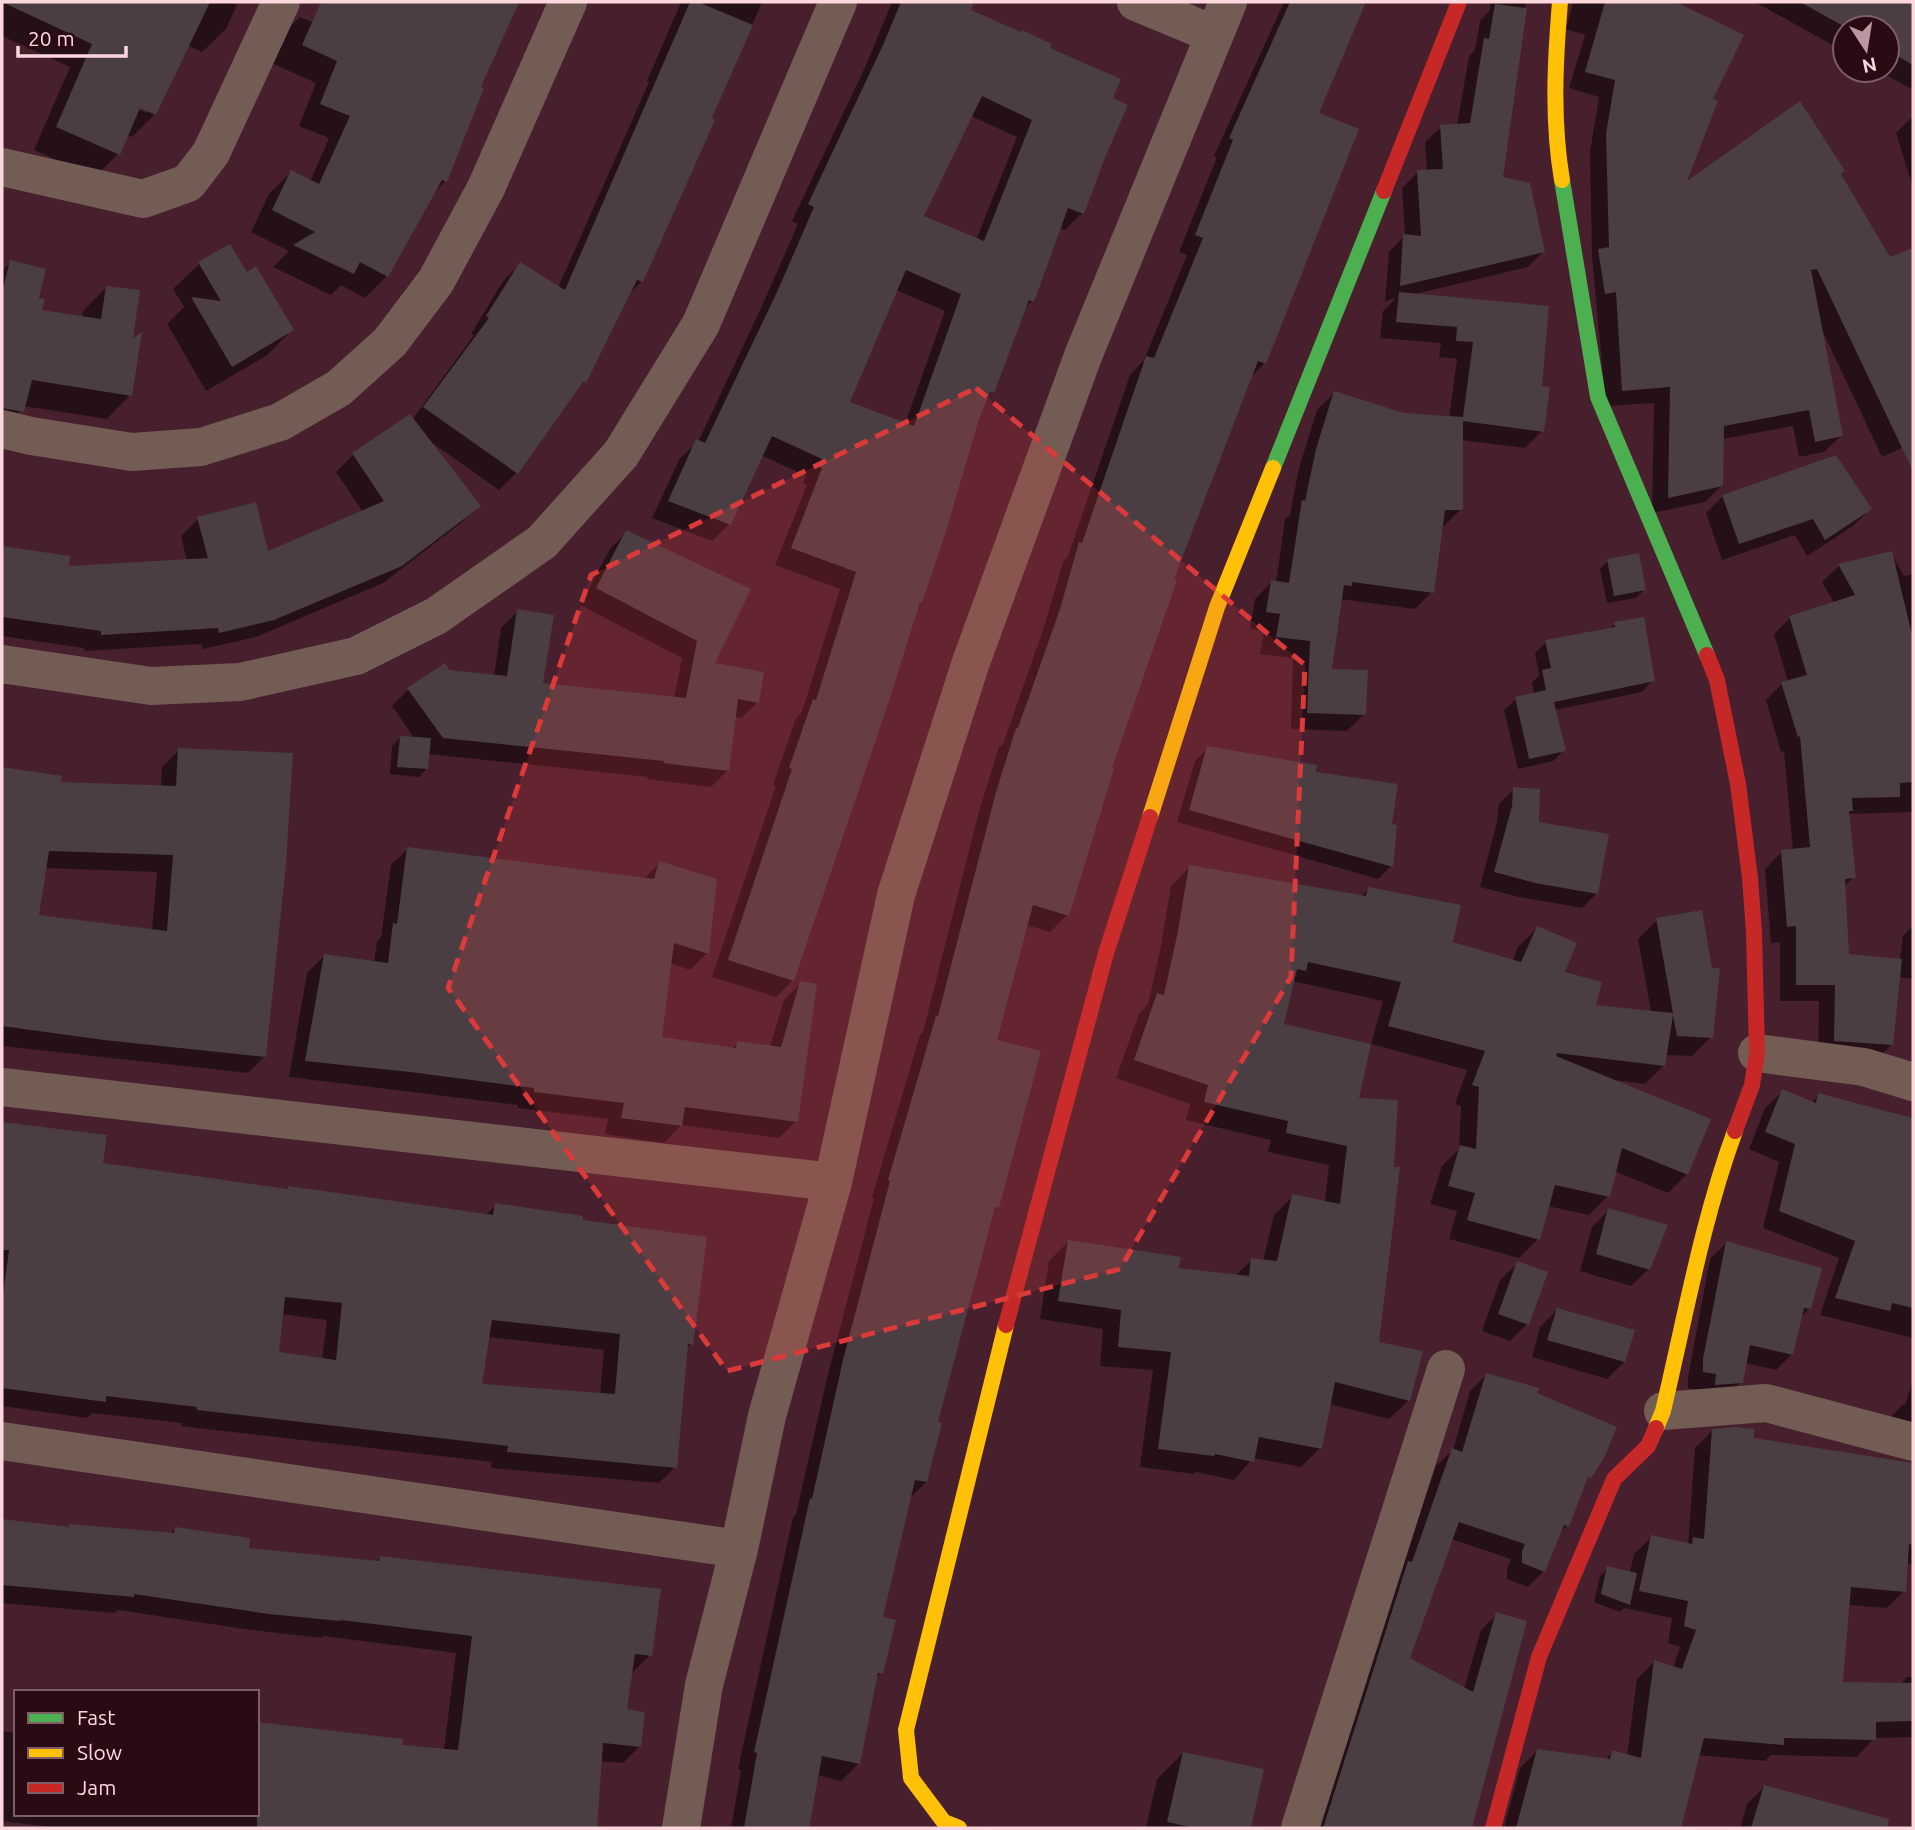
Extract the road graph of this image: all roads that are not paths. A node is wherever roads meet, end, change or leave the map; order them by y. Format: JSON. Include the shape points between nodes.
{"nodes":[{"id":1,"x":281,"y":2,"type":"edge"},
{"id":2,"x":568,"y":2,"type":"edge"},
{"id":3,"x":838,"y":2,"type":"edge"},
{"id":4,"x":1136,"y":2,"type":"edge"},
{"id":5,"x":1459,"y":2,"type":"edge"},
{"id":6,"x":1560,"y":2,"type":"edge"},
{"id":7,"x":1220,"y":18,"type":"edge"},
{"id":8,"x":2,"y":167,"type":"edge"},
{"id":9,"x":2,"y":429,"type":"edge"},
{"id":10,"x":2,"y":664,"type":"edge"},
{"id":11,"x":1757,"y":1053,"type":"junction"},
{"id":12,"x":1913,"y":1082,"type":"edge"},
{"id":13,"x":2,"y":1087,"type":"edge"},
{"id":14,"x":833,"y":1182,"type":"junction"},
{"id":15,"x":1446,"y":1369,"type":"dead end"},
{"id":16,"x":1663,"y":1411,"type":"junction"},
{"id":17,"x":2,"y":1441,"type":"edge"},
{"id":18,"x":1913,"y":1442,"type":"edge"},
{"id":19,"x":739,"y":1549,"type":"junction"},
{"id":20,"x":681,"y":1828,"type":"edge"},
{"id":21,"x":959,"y":1828,"type":"edge"},
{"id":22,"x":1300,"y":1828,"type":"edge"},
{"id":23,"x":1493,"y":1828,"type":"edge"}],
"edges":[{"from":1,"to":8,"type":"street","via":[[211,153],[188,183],[143,199]]},
{"from":2,"to":9,"type":"street","via":[[486,188],[436,281],[390,342],[340,388],[280,422],[201,447],[132,452]]},
{"from":3,"to":10,"type":"street","via":[[701,324],[621,454],[542,542],[436,616],[356,656],[240,682],[151,686]]},
{"from":4,"to":7,"type":"street"},
{"from":5,"to":21,"type":"street","via":[[1217,607],[1106,953],[1011,1306],[906,1730],[911,1778],[944,1822]]},
{"from":6,"to":11,"type":"street","via":[[1556,144],[1598,397],[1717,680],[1738,784],[1750,878]]},
{"from":7,"to":14,"type":"street","via":[[1083,356],[971,662],[896,895]]},
{"from":11,"to":12,"type":"street","via":[[1864,1067]]},
{"from":11,"to":16,"type":"street","via":[[1752,1084],[1724,1158]]},
{"from":13,"to":14,"type":"street"},
{"from":14,"to":19,"type":"street","via":[[768,1416]]},
{"from":15,"to":22,"type":"street"},
{"from":16,"to":18,"type":"street","via":[[1766,1403]]},
{"from":16,"to":23,"type":"street","via":[[1648,1446],[1614,1479],[1539,1657]]},
{"from":17,"to":19,"type":"street"},
{"from":19,"to":20,"type":"street","via":[[704,1685]]}]}
